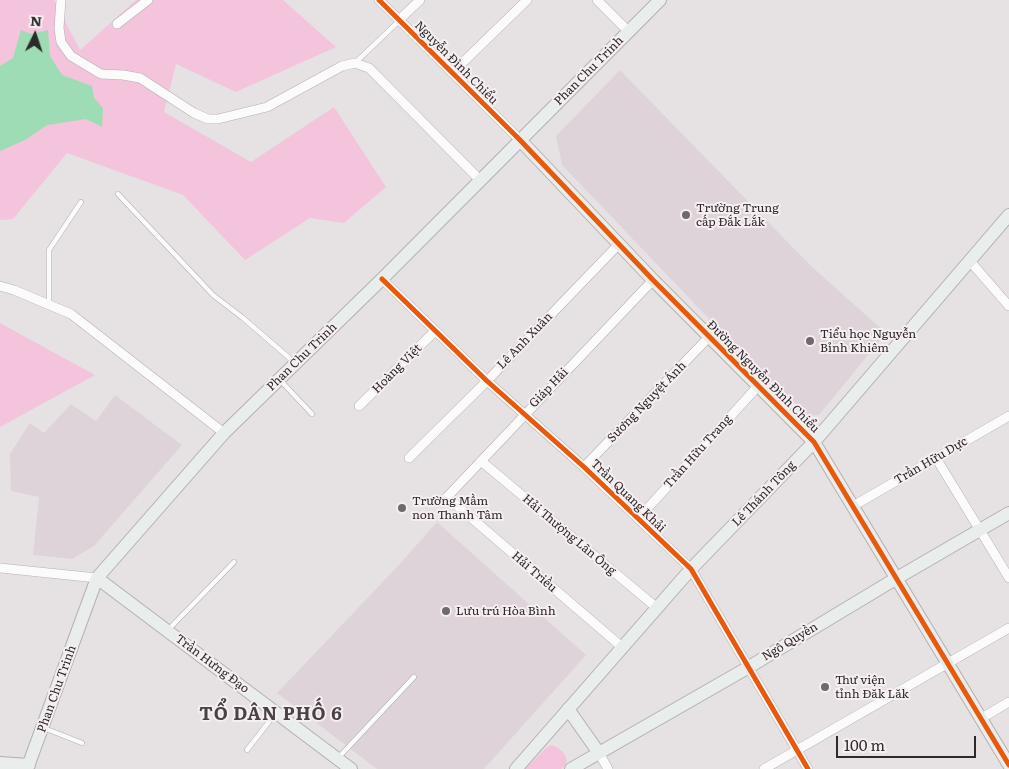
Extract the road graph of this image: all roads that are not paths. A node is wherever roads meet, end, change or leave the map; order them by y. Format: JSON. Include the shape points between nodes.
{"nodes":[{"id":1,"x":61,"y":0,"type":"edge"},
{"id":2,"x":148,"y":0,"type":"edge"},
{"id":3,"x":378,"y":0,"type":"edge"},
{"id":4,"x":420,"y":0,"type":"edge"},
{"id":5,"x":527,"y":0,"type":"edge"},
{"id":6,"x":597,"y":0,"type":"edge"},
{"id":7,"x":660,"y":0,"type":"edge"},
{"id":8,"x":399,"y":20,"type":"junction"},
{"id":9,"x":117,"y":24,"type":"dead end"},
{"id":10,"x":628,"y":31,"type":"junction"},
{"id":11,"x":355,"y":63,"type":"junction"},
{"id":12,"x":452,"y":73,"type":"junction"},
{"id":13,"x":520,"y":140,"type":"junction"},
{"id":14,"x":481,"y":181,"type":"junction"},
{"id":15,"x":118,"y":194,"type":"dead end"},
{"id":16,"x":81,"y":202,"type":"dead end"},
{"id":17,"x":1009,"y":215,"type":"edge"},
{"id":18,"x":619,"y":244,"type":"junction"},
{"id":19,"x":969,"y":260,"type":"junction"},
{"id":20,"x":382,"y":279,"type":"junction"},
{"id":21,"x":652,"y":280,"type":"junction"},
{"id":22,"x":0,"y":286,"type":"edge"},
{"id":23,"x":49,"y":304,"type":"junction"},
{"id":24,"x":1009,"y":306,"type":"edge"},
{"id":25,"x":435,"y":331,"type":"junction"},
{"id":26,"x":709,"y":337,"type":"junction"},
{"id":27,"x":295,"y":364,"type":"junction"},
{"id":28,"x":279,"y":380,"type":"junction"},
{"id":29,"x":487,"y":381,"type":"junction"},
{"id":30,"x":758,"y":386,"type":"junction"},
{"id":31,"x":359,"y":406,"type":"dead end"},
{"id":32,"x":312,"y":414,"type":"dead end"},
{"id":33,"x":524,"y":414,"type":"junction"},
{"id":34,"x":1009,"y":416,"type":"edge"},
{"id":35,"x":224,"y":433,"type":"junction"},
{"id":36,"x":814,"y":442,"type":"junction"},
{"id":37,"x":408,"y":458,"type":"dead end"},
{"id":38,"x":936,"y":458,"type":"junction"},
{"id":39,"x":481,"y":462,"type":"junction"},
{"id":40,"x":584,"y":468,"type":"junction"},
{"id":41,"x":447,"y":497,"type":"joint"},
{"id":42,"x":853,"y":506,"type":"junction"},
{"id":43,"x":1009,"y":513,"type":"edge"},
{"id":44,"x":638,"y":519,"type":"junction"},
{"id":45,"x":980,"y":530,"type":"junction"},
{"id":46,"x":234,"y":562,"type":"dead end"},
{"id":47,"x":0,"y":568,"type":"edge"},
{"id":48,"x":691,"y":569,"type":"junction"},
{"id":49,"x":97,"y":578,"type":"junction"},
{"id":50,"x":897,"y":578,"type":"junction"},
{"id":51,"x":1009,"y":578,"type":"edge"},
{"id":52,"x":657,"y":608,"type":"junction"},
{"id":53,"x":1009,"y":628,"type":"edge"},
{"id":54,"x":167,"y":631,"type":"junction"},
{"id":55,"x":622,"y":647,"type":"junction"},
{"id":56,"x":947,"y":665,"type":"junction"},
{"id":57,"x":748,"y":667,"type":"junction"},
{"id":58,"x":414,"y":677,"type":"dead end"},
{"id":59,"x":1009,"y":702,"type":"edge"},
{"id":60,"x":568,"y":709,"type":"junction"},
{"id":61,"x":276,"y":712,"type":"junction"},
{"id":62,"x":980,"y":719,"type":"junction"},
{"id":63,"x":43,"y":728,"type":"junction"},
{"id":64,"x":82,"y":743,"type":"dead end"},
{"id":65,"x":247,"y":750,"type":"dead end"},
{"id":66,"x":797,"y":750,"type":"junction"},
{"id":67,"x":599,"y":753,"type":"junction"},
{"id":68,"x":337,"y":758,"type":"junction"},
{"id":69,"x":0,"y":763,"type":"edge"},
{"id":70,"x":1009,"y":766,"type":"edge"},
{"id":71,"x":28,"y":767,"type":"edge"},
{"id":72,"x":351,"y":769,"type":"edge"},
{"id":73,"x":516,"y":769,"type":"edge"},
{"id":74,"x":571,"y":769,"type":"edge"},
{"id":75,"x":608,"y":769,"type":"edge"},
{"id":76,"x":764,"y":769,"type":"edge"},
{"id":77,"x":808,"y":769,"type":"edge"}],
"edges":[{"from":1,"to":11,"type":"street","via":[[61,42],[70,56],[101,74],[140,78],[208,119],[268,107],[342,66]]},
{"from":2,"to":9,"type":"street"},
{"from":3,"to":8,"type":"street","name":"Nguyễn Đình Chiểu"},
{"from":4,"to":8,"type":"street"},
{"from":5,"to":12,"type":"street"},
{"from":6,"to":10,"type":"street"},
{"from":7,"to":10,"type":"main road","name":"Phan Chu Trinh"},
{"from":8,"to":11,"type":"lane"},
{"from":8,"to":12,"type":"street","name":"Nguyễn Đình Chiểu"},
{"from":10,"to":13,"type":"main road","name":"Phan Chu Trinh"},
{"from":11,"to":14,"type":"street","via":[[369,68]]},
{"from":12,"to":13,"type":"street","name":"Nguyễn Đình Chiểu"},
{"from":13,"to":14,"type":"main road","name":"Phan Chu Trinh"},
{"from":13,"to":18,"type":"main road","name":"Đường Nguyễn Đình Chiểu"},
{"from":14,"to":20,"type":"main road","name":"Phan Chu Trinh"},
{"from":15,"to":27,"type":"lane","via":[[213,295]]},
{"from":16,"to":23,"type":"lane","via":[[49,250]]},
{"from":17,"to":19,"type":"main road","name":"Lê Thánh Tông"},
{"from":18,"to":21,"type":"main road","name":"Đường Nguyễn Đình Chiểu"},
{"from":18,"to":29,"type":"street","name":"Lê Anh Xuân"},
{"from":19,"to":24,"type":"street"},
{"from":19,"to":36,"type":"main road","name":"Lê Thánh Tông"},
{"from":20,"to":25,"type":"street","name":"Trần Quang Khải"},
{"from":20,"to":27,"type":"main road","name":"Phan Chu Trinh"},
{"from":21,"to":26,"type":"main road","name":"Đường Nguyễn Đình Chiểu"},
{"from":21,"to":33,"type":"street","name":"Giáp Hải"},
{"from":22,"to":23,"type":"street"},
{"from":23,"to":35,"type":"street","via":[[71,314]]},
{"from":25,"to":29,"type":"street","name":"Trần Quang Khải"},
{"from":25,"to":31,"type":"street","name":"Hoàng Việt"},
{"from":26,"to":30,"type":"main road","name":"Đường Nguyễn Đình Chiểu"},
{"from":26,"to":40,"type":"street","name":"Sương Nguyệt Ánh"},
{"from":27,"to":28,"type":"main road","name":"Phan Chu Trinh"},
{"from":28,"to":32,"type":"lane"},
{"from":28,"to":35,"type":"main road","name":"Phan Chu Trinh"},
{"from":29,"to":33,"type":"street","name":"Trần Quang Khải"},
{"from":29,"to":37,"type":"street","name":"Lê Anh Xuân"},
{"from":30,"to":36,"type":"main road","name":"Đường Nguyễn Đình Chiểu"},
{"from":30,"to":44,"type":"street","name":"Trần Hữu Trang"},
{"from":33,"to":39,"type":"street","name":"Giáp Hải"},
{"from":33,"to":40,"type":"street","name":"Trần Quang Khải"},
{"from":34,"to":38,"type":"street","name":"Trần Hữu Dực"},
{"from":35,"to":49,"type":"main road","name":"Phan Chu Trinh"},
{"from":36,"to":42,"type":"main road","name":"Đường Nguyễn Đình Chiểu"},
{"from":36,"to":48,"type":"main road","name":"Lê Thánh Tông"},
{"from":38,"to":42,"type":"street","name":"Trần Hữu Dực"},
{"from":38,"to":45,"type":"street"},
{"from":39,"to":41,"type":"street","name":"Giáp Hải"},
{"from":39,"to":52,"type":"street","name":"Hải Thượng Lãn Ông"},
{"from":40,"to":44,"type":"street","name":"Trần Quang Khải"},
{"from":41,"to":55,"type":"street","name":"Hải Triều"},
{"from":42,"to":50,"type":"main road","name":"Đường Nguyễn Đình Chiểu"},
{"from":43,"to":45,"type":"main road","name":"Ngô Quyền"},
{"from":44,"to":48,"type":"street","name":"Trần Quang Khải"},
{"from":45,"to":50,"type":"main road","name":"Ngô Quyền"},
{"from":45,"to":51,"type":"street"},
{"from":46,"to":54,"type":"lane"},
{"from":47,"to":49,"type":"street"},
{"from":48,"to":52,"type":"main road","name":"Lê Thánh Tông"},
{"from":48,"to":57,"type":"street","name":"Trần Quang Khải"},
{"from":49,"to":54,"type":"main road","name":"Trần Hưng Đạo"},
{"from":49,"to":63,"type":"main road","name":"Phan Chu Trinh"},
{"from":50,"to":56,"type":"main road","name":"Đường Nguyễn Đình Chiểu"},
{"from":50,"to":57,"type":"main road","name":"Ngô Quyền"},
{"from":52,"to":55,"type":"main road","name":"Lê Thánh Tông"},
{"from":53,"to":56,"type":"street"},
{"from":54,"to":61,"type":"main road","name":"Trần Hưng Đạo"},
{"from":55,"to":60,"type":"main road","name":"Lê Thánh Tông"},
{"from":56,"to":62,"type":"main road","name":"Đường Nguyễn Đình Chiểu"},
{"from":56,"to":66,"type":"street"},
{"from":57,"to":66,"type":"street","name":"Trần Quang Khải"},
{"from":57,"to":67,"type":"main road","name":"Ngô Quyền"},
{"from":58,"to":68,"type":"lane"},
{"from":59,"to":62,"type":"street"},
{"from":60,"to":67,"type":"main road"},
{"from":60,"to":73,"type":"main road","name":"Lê Thánh Tông"},
{"from":61,"to":65,"type":"lane"},
{"from":61,"to":68,"type":"main road","name":"Trần Hưng Đạo"},
{"from":62,"to":70,"type":"main road","name":"Đường Nguyễn Đình Chiểu"},
{"from":63,"to":64,"type":"lane"},
{"from":63,"to":71,"type":"main road","name":"Phan Chu Trinh"},
{"from":66,"to":76,"type":"street"},
{"from":66,"to":77,"type":"street","name":"Trần Quang Khải"},
{"from":67,"to":74,"type":"main road","name":"Ngô Quyền"},
{"from":67,"to":75,"type":"street"},
{"from":68,"to":72,"type":"main road","name":"Trần Hưng Đạo"},
{"from":69,"to":71,"type":"main road"}]}
